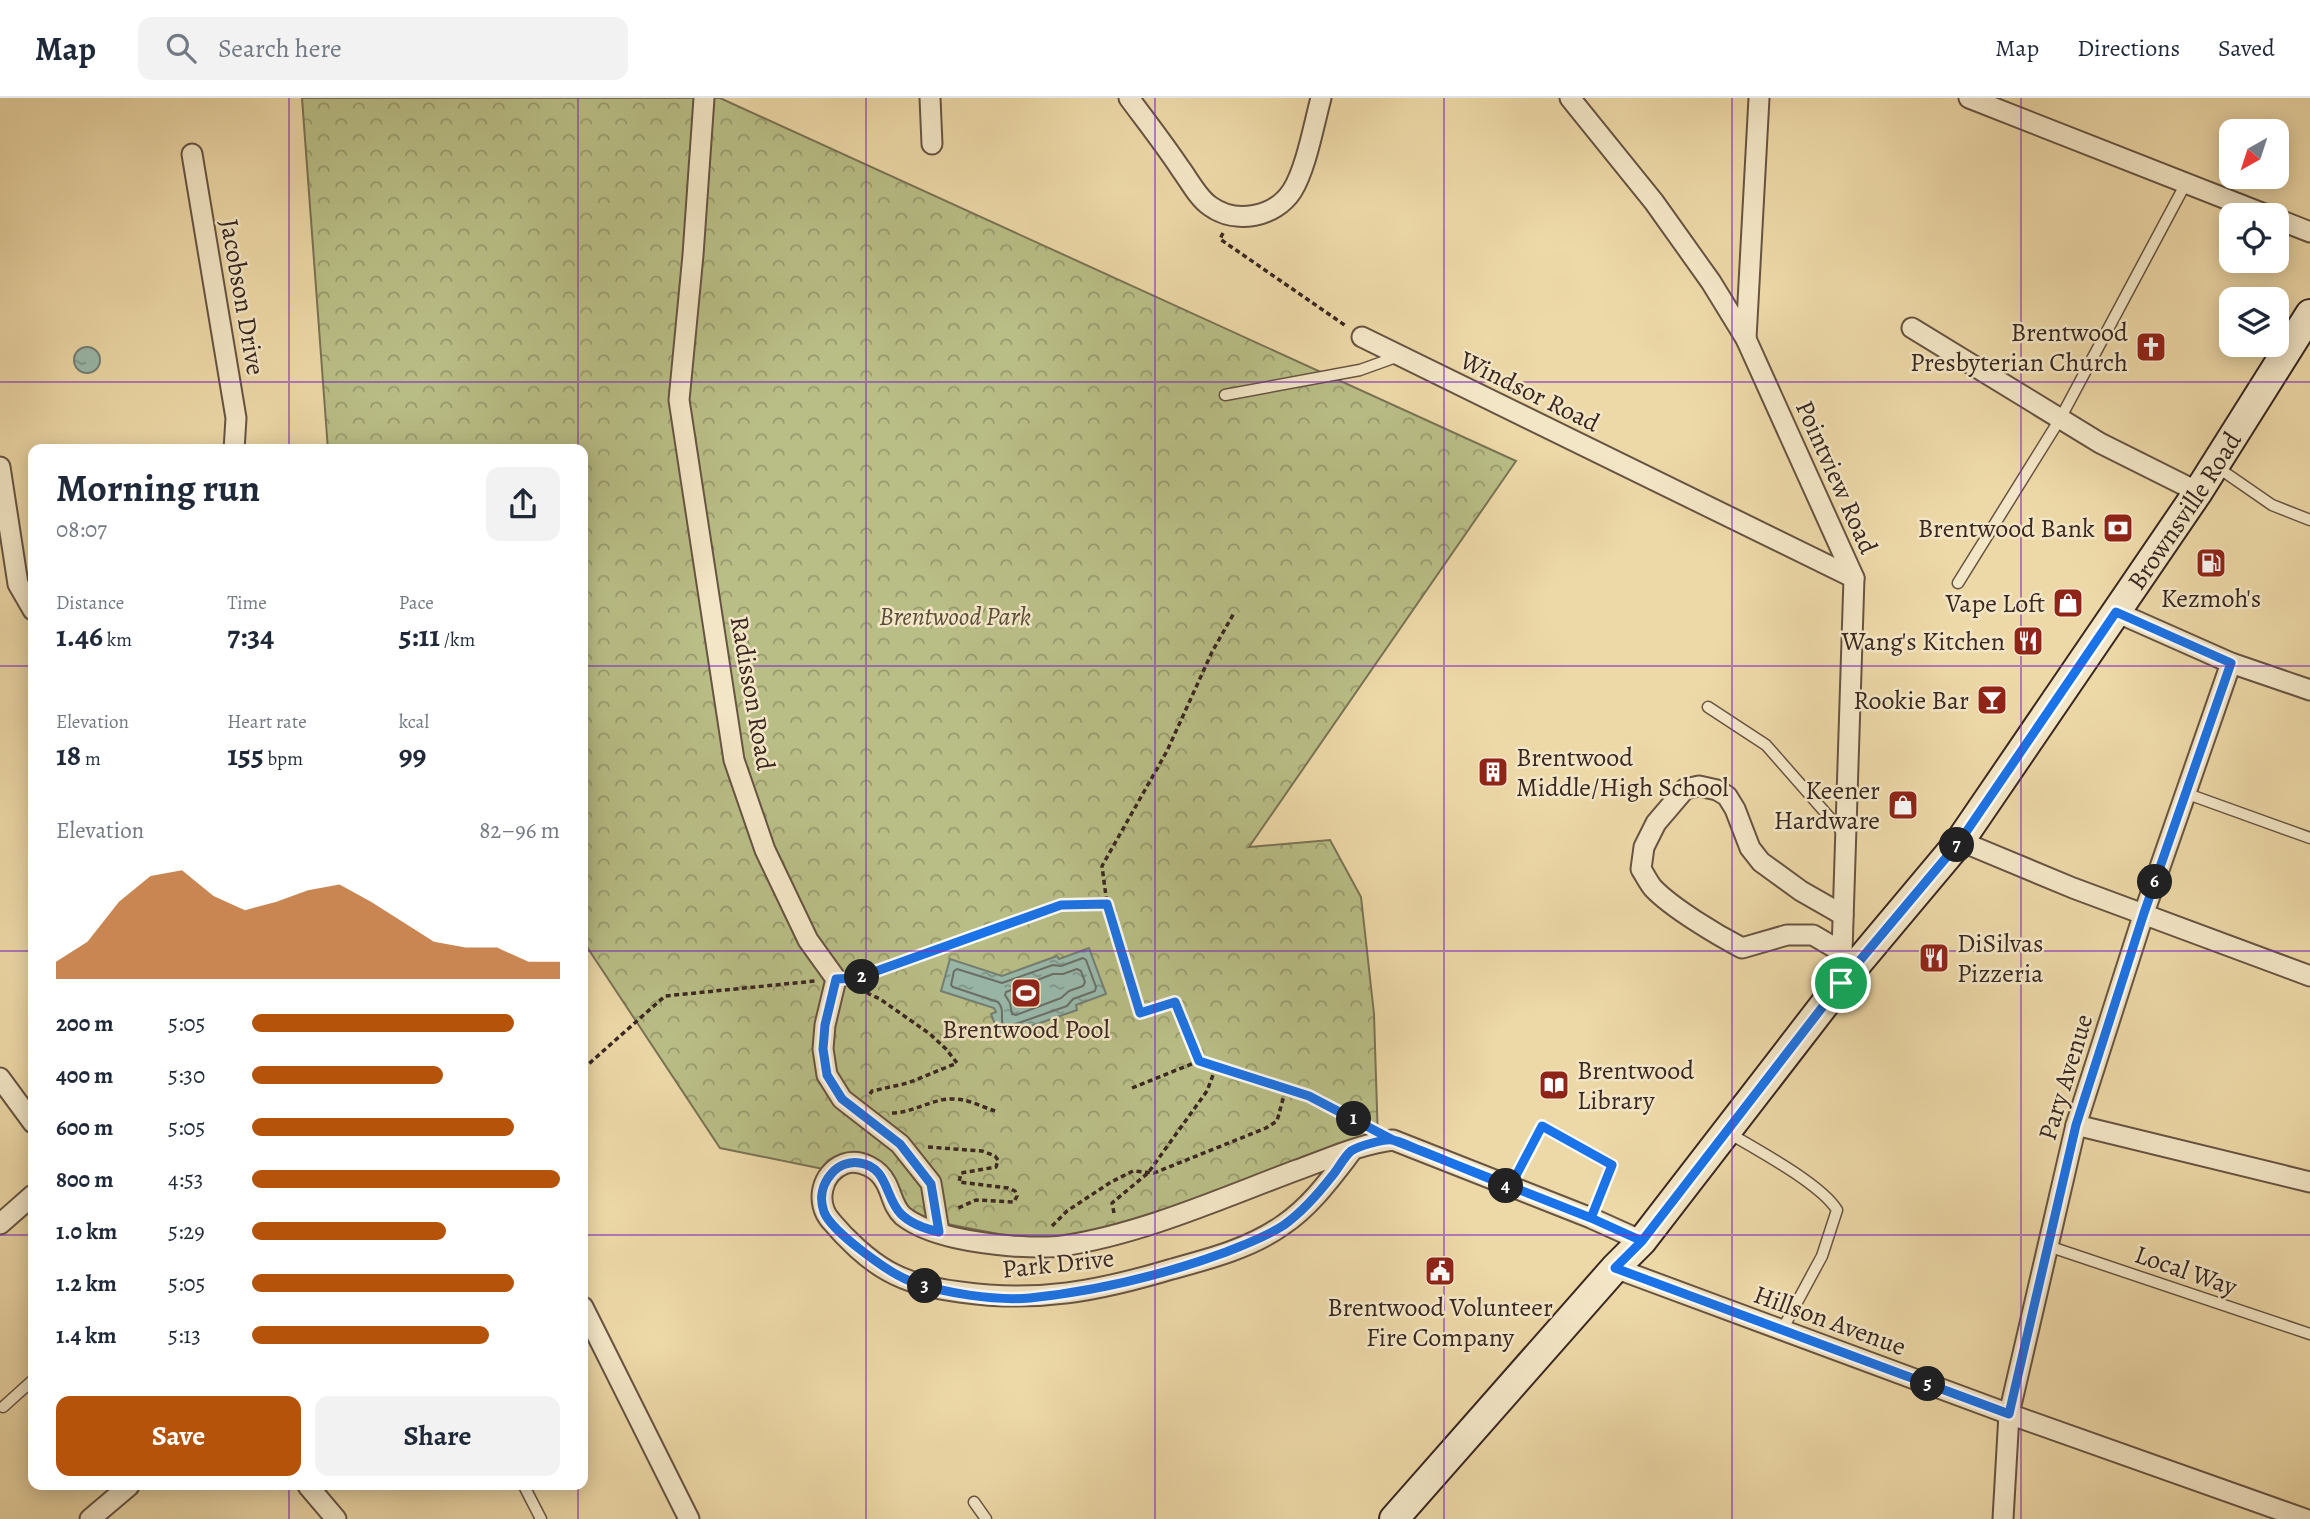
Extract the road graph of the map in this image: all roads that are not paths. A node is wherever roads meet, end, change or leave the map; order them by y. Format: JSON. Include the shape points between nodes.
{"nodes":[{"id":1,"x":705,"y":98,"type":"edge"},
{"id":2,"x":930,"y":98,"type":"edge"},
{"id":3,"x":1129,"y":98,"type":"edge"},
{"id":4,"x":1321,"y":98,"type":"edge"},
{"id":5,"x":1570,"y":98,"type":"edge"},
{"id":6,"x":1759,"y":98,"type":"edge"},
{"id":7,"x":1969,"y":98,"type":"edge"},
{"id":8,"x":932,"y":144,"type":"dead end"},
{"id":9,"x":192,"y":154,"type":"dead end"},
{"id":10,"x":2186,"y":183,"type":"junction"},
{"id":11,"x":2237,"y":203,"type":"edge"},
{"id":12,"x":2289,"y":224,"type":"edge"},
{"id":13,"x":2310,"y":232,"type":"edge"},
{"id":14,"x":2309,"y":319,"type":"edge"},
{"id":15,"x":1912,"y":328,"type":"dead end"},
{"id":16,"x":1362,"y":337,"type":"road end"},
{"id":17,"x":1746,"y":339,"type":"junction"},
{"id":18,"x":1400,"y":356,"type":"junction"},
{"id":19,"x":1224,"y":395,"type":"dead end"},
{"id":20,"x":2060,"y":419,"type":"junction"},
{"id":21,"x":234,"y":444,"type":"edge"},
{"id":22,"x":2215,"y":466,"type":"junction"},
{"id":23,"x":0,"y":467,"type":"edge"},
{"id":24,"x":2198,"y":492,"type":"junction"},
{"id":25,"x":2310,"y":520,"type":"edge"},
{"id":26,"x":1854,"y":578,"type":"junction"},
{"id":27,"x":1958,"y":583,"type":"dead end"},
{"id":28,"x":28,"y":601,"type":"edge"},
{"id":29,"x":2116,"y":612,"type":"junction"},
{"id":30,"x":2231,"y":663,"type":"junction"},
{"id":31,"x":2310,"y":690,"type":"edge"},
{"id":32,"x":1708,"y":707,"type":"dead end"},
{"id":33,"x":2185,"y":793,"type":"junction"},
{"id":34,"x":1846,"y":835,"type":"junction"},
{"id":35,"x":2310,"y":838,"type":"edge"},
{"id":36,"x":1960,"y":841,"type":"junction"},
{"id":37,"x":2144,"y":913,"type":"junction"},
{"id":38,"x":1843,"y":915,"type":"junction"},
{"id":39,"x":1842,"y":952,"type":"junction"},
{"id":40,"x":2310,"y":976,"type":"edge"},
{"id":41,"x":1841,"y":983,"type":"junction"},
{"id":42,"x":0,"y":1078,"type":"edge"},
{"id":43,"x":28,"y":1117,"type":"edge"},
{"id":44,"x":2076,"y":1125,"type":"junction"},
{"id":45,"x":1726,"y":1131,"type":"junction"},
{"id":46,"x":1352,"y":1151,"type":"junction"},
{"id":47,"x":2310,"y":1182,"type":"edge"},
{"id":48,"x":1510,"y":1187,"type":"junction"},
{"id":49,"x":28,"y":1199,"type":"edge"},
{"id":50,"x":1591,"y":1218,"type":"junction"},
{"id":51,"x":0,"y":1224,"type":"edge"},
{"id":52,"x":938,"y":1225,"type":"junction"},
{"id":53,"x":1642,"y":1241,"type":"junction"},
{"id":54,"x":2048,"y":1246,"type":"junction"},
{"id":55,"x":1615,"y":1268,"type":"junction"},
{"id":56,"x":588,"y":1317,"type":"edge"},
{"id":57,"x":1782,"y":1330,"type":"junction"},
{"id":58,"x":2310,"y":1334,"type":"edge"},
{"id":59,"x":28,"y":1384,"type":"edge"},
{"id":60,"x":3,"y":1407,"type":"dead end"},
{"id":61,"x":2009,"y":1414,"type":"junction"},
{"id":62,"x":125,"y":1490,"type":"edge"},
{"id":63,"x":311,"y":1490,"type":"edge"},
{"id":64,"x":526,"y":1490,"type":"edge"},
{"id":65,"x":974,"y":1502,"type":"dead end"},
{"id":66,"x":90,"y":1519,"type":"edge"},
{"id":67,"x":336,"y":1519,"type":"edge"},
{"id":68,"x":541,"y":1519,"type":"edge"},
{"id":69,"x":689,"y":1519,"type":"edge"},
{"id":70,"x":986,"y":1519,"type":"edge"},
{"id":71,"x":1394,"y":1519,"type":"edge"},
{"id":72,"x":2003,"y":1519,"type":"edge"},
{"id":73,"x":2305,"y":1519,"type":"edge"}],
"edges":[{"from":1,"to":52,"type":"street","name":"Radisson Road","via":[[679,400],[733,760],[771,861],[808,940],[836,979],[825,1025],[827,1075],[842,1099],[900,1144],[931,1184]]},
{"from":2,"to":8,"type":"street"},
{"from":3,"to":4,"type":"street","via":[[1210,206],[1232,215],[1262,215],[1292,191]]},
{"from":5,"to":17,"type":"street","name":"Pointview Road","via":[[1654,202]]},
{"from":6,"to":17,"type":"street"},
{"from":7,"to":10,"type":"street"},
{"from":9,"to":21,"type":"street","name":"Jacobson Drive","via":[[236,418]]},
{"from":10,"to":11,"type":"street"},
{"from":10,"to":20,"type":"lane"},
{"from":12,"to":13,"type":"street"},
{"from":14,"to":22,"type":"main road","name":"Brownsville Road"},
{"from":15,"to":20,"type":"street"},
{"from":16,"to":18,"type":"street","name":"Windsor Road"},
{"from":17,"to":26,"type":"street","name":"Pointview Road"},
{"from":18,"to":19,"type":"lane","via":[[1360,370]]},
{"from":18,"to":26,"type":"street","name":"Windsor Road"},
{"from":20,"to":24,"type":"street"},
{"from":20,"to":27,"type":"lane"},
{"from":22,"to":24,"type":"main road","name":"Brownsville Road"},
{"from":22,"to":25,"type":"lane","via":[[2272,505]]},
{"from":23,"to":28,"type":"street","via":[[18,584]]},
{"from":24,"to":29,"type":"main road","name":"Brownsville Road"},
{"from":26,"to":34,"type":"street","name":"Pointview Road"},
{"from":29,"to":30,"type":"street"},
{"from":29,"to":36,"type":"main road","name":"Brownsville Road"},
{"from":30,"to":31,"type":"street"},
{"from":30,"to":33,"type":"street","name":"Pary Avenue"},
{"from":32,"to":34,"type":"lane","via":[[1766,745]]},
{"from":33,"to":35,"type":"lane"},
{"from":33,"to":37,"type":"street","name":"Pary Avenue"},
{"from":34,"to":38,"type":"street","name":"Pointview Road"},
{"from":36,"to":37,"type":"street"},
{"from":36,"to":41,"type":"main road","name":"Brownsville Road"},
{"from":37,"to":40,"type":"street"},
{"from":37,"to":44,"type":"street","name":"Pary Avenue"},
{"from":38,"to":39,"type":"street","name":"Pointview Road"},
{"from":38,"to":39,"type":"street","via":[[1761,862],[1750,848],[1735,809],[1717,790],[1685,789],[1656,823],[1644,846],[1641,869],[1653,888],[1723,938],[1742,948],[1787,935],[1813,935]]},
{"from":39,"to":41,"type":"street","name":"Pointview Road"},
{"from":41,"to":45,"type":"main road","name":"Brownsville Road"},
{"from":42,"to":43,"type":"street"},
{"from":44,"to":47,"type":"street"},
{"from":44,"to":54,"type":"street","name":"Pary Avenue"},
{"from":45,"to":53,"type":"main road","name":"Brownsville Road"},
{"from":45,"to":57,"type":"lane","via":[[1830,1199],[1838,1210],[1822,1256]]},
{"from":46,"to":48,"type":"street","name":"Park Drive","via":[[1393,1140]]},
{"from":46,"to":52,"type":"street","name":"Park Drive","via":[[1117,1234],[1060,1246],[965,1240]]},
{"from":46,"to":52,"type":"street","name":"Park Drive","via":[[1303,1210],[1261,1239],[1137,1280],[1026,1298],[934,1288],[887,1270],[824,1213],[824,1184],[846,1163],[861,1163],[875,1169],[886,1183],[901,1214],[921,1227]]},
{"from":48,"to":50,"type":"street"},
{"from":48,"to":50,"type":"lane","via":[[1542,1126],[1612,1165]]},
{"from":49,"to":51,"type":"street"},
{"from":50,"to":53,"type":"street"},
{"from":53,"to":55,"type":"main road","name":"Brownsville Road"},
{"from":54,"to":58,"type":"lane","name":"Local Way"},
{"from":54,"to":61,"type":"street","name":"Pary Avenue"},
{"from":55,"to":57,"type":"street","name":"Hillson Avenue"},
{"from":55,"to":71,"type":"main road","name":"Brownsville Road"},
{"from":56,"to":69,"type":"street"},
{"from":57,"to":61,"type":"street","name":"Hillson Avenue"},
{"from":59,"to":60,"type":"lane"},
{"from":61,"to":72,"type":"street","name":"Pary Avenue"},
{"from":61,"to":73,"type":"street","name":"Hillson Avenue"},
{"from":62,"to":66,"type":"street"},
{"from":63,"to":67,"type":"street"},
{"from":64,"to":68,"type":"lane"},
{"from":65,"to":70,"type":"lane"}]}
